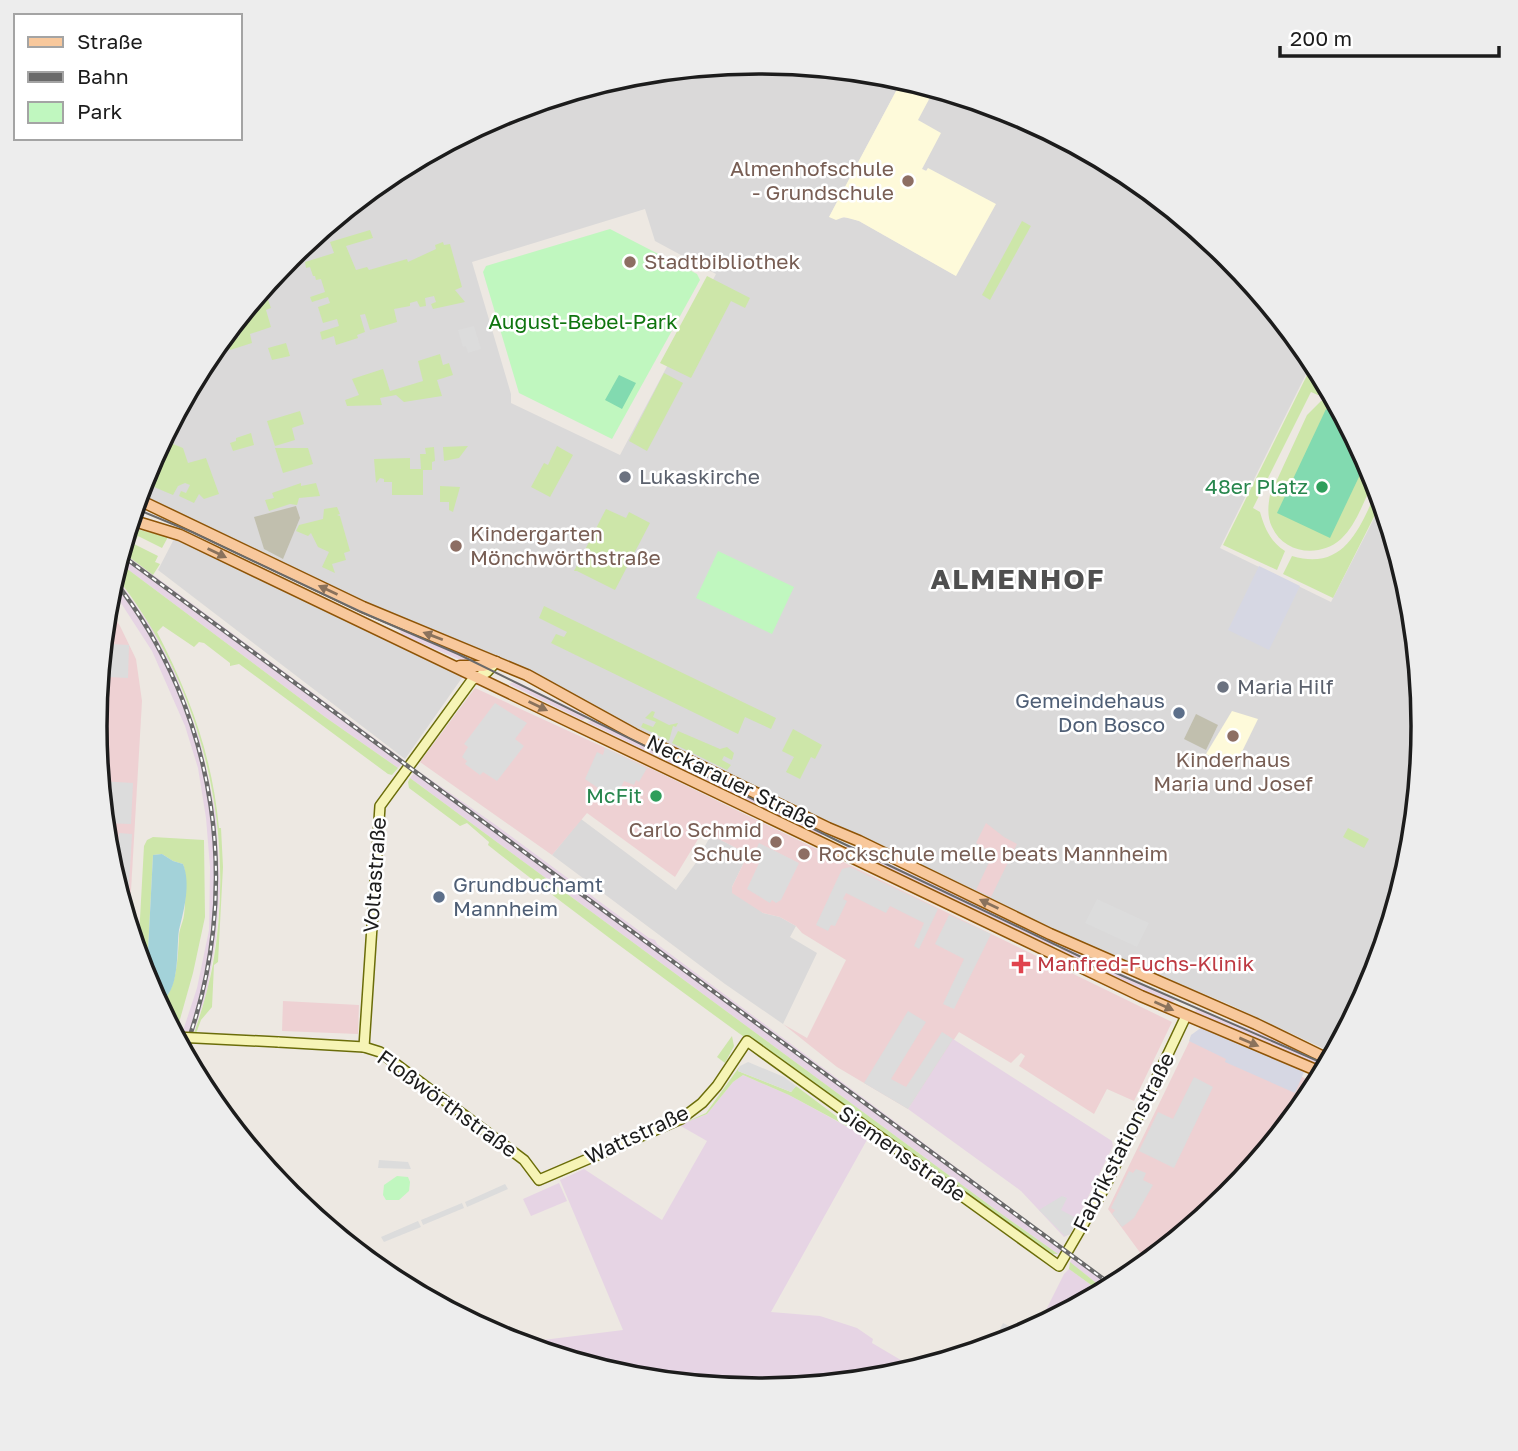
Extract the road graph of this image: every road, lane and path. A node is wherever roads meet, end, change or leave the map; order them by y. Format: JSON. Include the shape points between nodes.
{"nodes":[{"id":1,"x":147,"y":504,"type":"edge"},
{"id":2,"x":140,"y":523,"type":"edge"},
{"id":3,"x":477,"y":653,"type":"junction"},
{"id":4,"x":496,"y":662,"type":"junction"},
{"id":5,"x":513,"y":669,"type":"junction"},
{"id":6,"x":481,"y":671,"type":"junction"},
{"id":7,"x":1194,"y":998,"type":"junction"},
{"id":8,"x":1186,"y":1016,"type":"junction"},
{"id":9,"x":187,"y":1038,"type":"edge"},
{"id":10,"x":747,"y":1041,"type":"joint"},
{"id":11,"x":364,"y":1047,"type":"junction"},
{"id":12,"x":1321,"y":1056,"type":"edge"},
{"id":13,"x":1313,"y":1069,"type":"edge"},
{"id":14,"x":539,"y":1180,"type":"joint"},
{"id":15,"x":1059,"y":1266,"type":"joint"}],
"edges":[{"from":3,"to":1,"type":"main road","name":"Neckarauer Straße","one_way":true,"via":[[363,607]]},
{"from":2,"to":6,"type":"main road","one_way":true,"via":[[180,535],[456,666]]},
{"from":3,"to":4,"type":"main road","name":"Neckarauer Straße"},
{"from":3,"to":6,"type":"main road"},
{"from":4,"to":5,"type":"main road","name":"Neckarauer Straße"},
{"from":4,"to":6,"type":"main road"},
{"from":5,"to":6,"type":"main road"},
{"from":7,"to":5,"type":"main road","name":"Neckarauer Straße","one_way":true,"via":[[726,779]]},
{"from":6,"to":8,"type":"main road","name":"Neckarauer Straße","one_way":true},
{"from":6,"to":11,"type":"street","name":"Voltastraße","via":[[380,806]]},
{"from":7,"to":8,"type":"main road"},
{"from":7,"to":12,"type":"main road","name":"Neckarauer Straße"},
{"from":8,"to":13,"type":"main road","name":"Neckarauer Straße","one_way":true},
{"from":8,"to":15,"type":"street","name":"Fabrikstationstraße","via":[[1105,1187]]},
{"from":9,"to":11,"type":"street","name":"Floßwörthstraße","bridge":true},
{"from":10,"to":14,"type":"street","name":"Wattstraße","via":[[717,1086],[681,1119]]},
{"from":10,"to":15,"type":"street","name":"Siemensstraße"},
{"from":11,"to":14,"type":"street","name":"Floßwörthstraße","via":[[380,1052],[524,1160]]}]}
